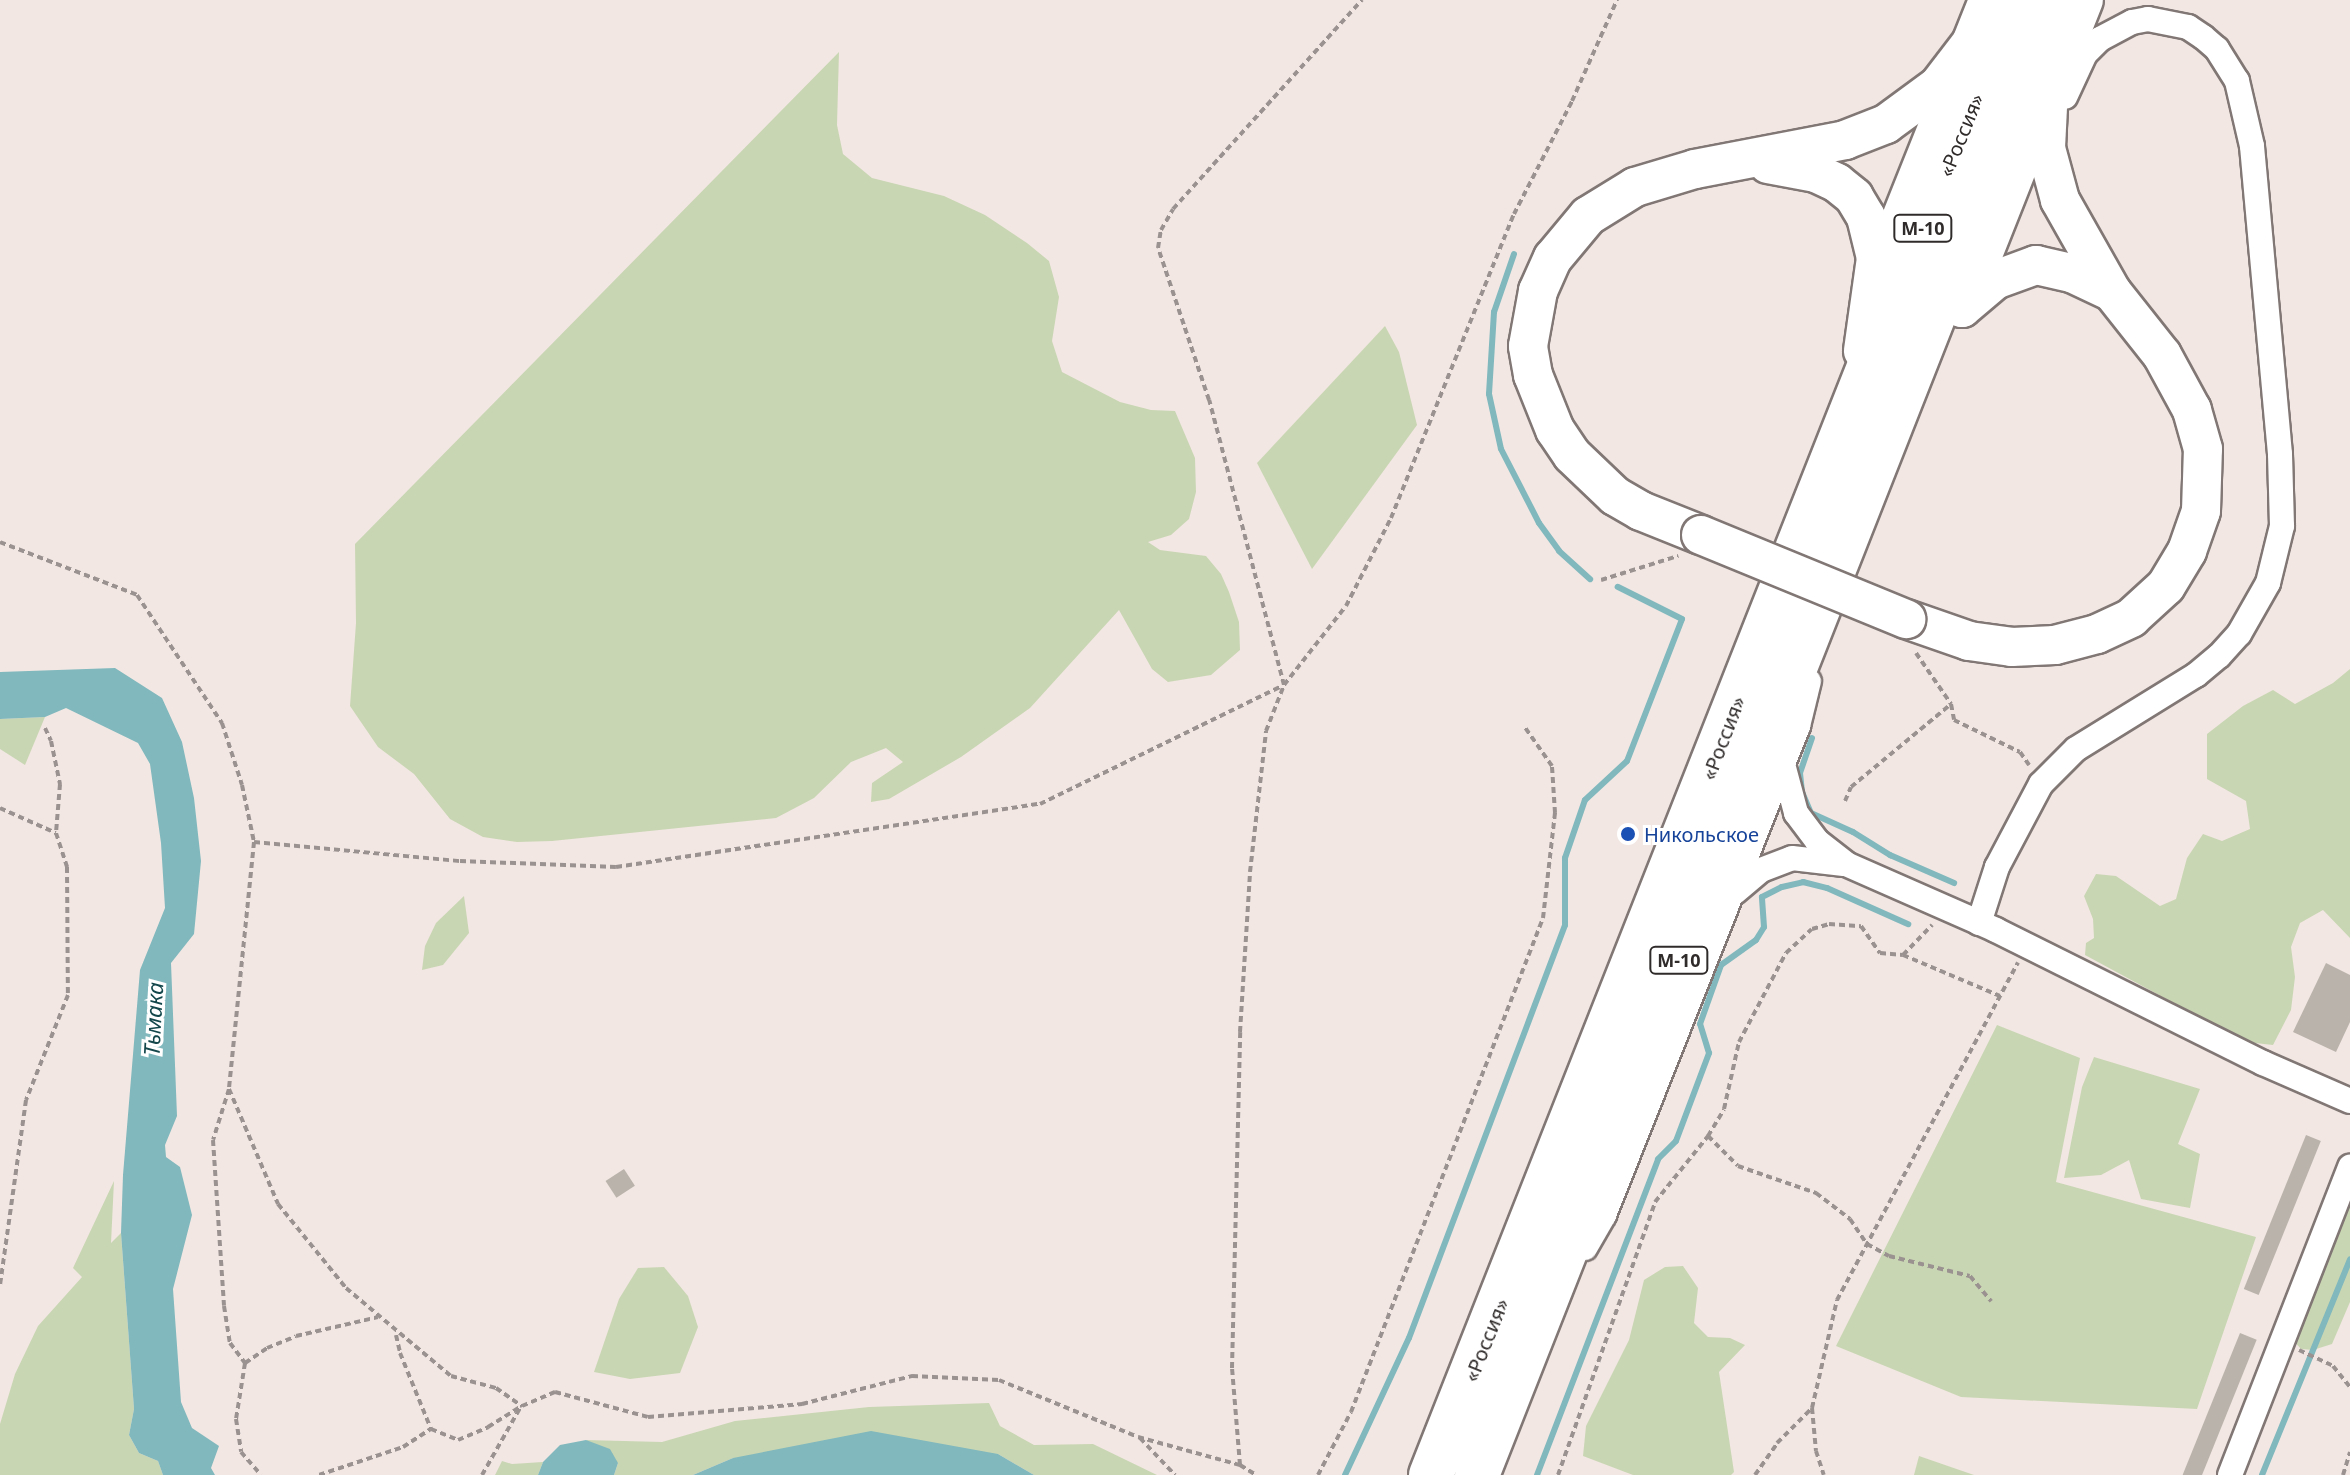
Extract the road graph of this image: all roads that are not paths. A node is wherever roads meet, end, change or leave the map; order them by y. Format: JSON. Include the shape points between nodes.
{"nodes":[{"id":1,"x":1988,"y":0,"type":"edge"},
{"id":2,"x":2014,"y":0,"type":"edge"},
{"id":3,"x":2058,"y":0,"type":"edge"},
{"id":4,"x":2084,"y":0,"type":"edge"},
{"id":5,"x":1971,"y":43,"type":"junction"},
{"id":6,"x":2049,"y":86,"type":"junction"},
{"id":7,"x":2046,"y":148,"type":"junction"},
{"id":8,"x":1750,"y":161,"type":"junction"},
{"id":9,"x":1875,"y":283,"type":"junction"},
{"id":10,"x":2112,"y":292,"type":"junction"},
{"id":11,"x":1962,"y":308,"type":"junction"},
{"id":12,"x":1865,"y":431,"type":"junction"},
{"id":13,"x":1839,"y":554,"type":"junction"},
{"id":14,"x":1783,"y":764,"type":"junction"},
{"id":15,"x":1846,"y":864,"type":"junction"},
{"id":16,"x":1730,"y":897,"type":"junction"},
{"id":17,"x":1979,"y":923,"type":"junction"},
{"id":18,"x":2350,"y":1101,"type":"edge"},
{"id":19,"x":2350,"y":1167,"type":"edge"},
{"id":20,"x":1519,"y":1367,"type":"junction"},
{"id":21,"x":1431,"y":1475,"type":"edge"},
{"id":22,"x":1477,"y":1475,"type":"edge"},
{"id":23,"x":2230,"y":1475,"type":"edge"}],
"edges":[{"from":1,"to":5,"type":"main road"},
{"from":2,"to":12,"type":"highway","name":"«Россия»","number":"М-10"},
{"from":3,"to":12,"type":"highway","name":"«Россия»","number":"М-10"},
{"from":4,"to":6,"type":"main road"},
{"from":5,"to":8,"type":"main road","via":[[1938,86],[1886,124],[1845,140]]},
{"from":5,"to":9,"type":"main road"},
{"from":6,"to":7,"type":"main road"},
{"from":6,"to":11,"type":"main road"},
{"from":7,"to":10,"type":"main road","via":[[2071,224]]},
{"from":7,"to":17,"type":"street","via":[[2085,54],[2115,29],[2148,19],[2167,21],[2203,37],[2228,63],[2244,103],[2252,146],[2282,526],[2272,569],[2239,634],[2196,675],[2076,749],[2041,784],[1997,867]]},
{"from":8,"to":9,"type":"main road","via":[[1816,173],[1854,197],[1874,240]]},
{"from":8,"to":10,"type":"main road","bridge":true,"via":[[1635,187],[1602,205],[1575,229],[1553,258],[1529,327],[1533,375],[1542,403],[1572,455],[1615,496],[1693,545],[1911,635],[1948,635],[1990,645],[2055,645],[2131,618],[2178,569],[2195,531],[2204,491],[2199,429],[2174,373]]},
{"from":9,"to":12,"type":"main road"},
{"from":10,"to":11,"type":"main road","via":[[2072,273],[2036,265],[1995,280]]},
{"from":11,"to":12,"type":"main road"},
{"from":12,"to":13,"type":"highway","name":"«Россия»","number":"М-10"},
{"from":12,"to":21,"type":"highway","name":"«Россия»","number":"М-10"},
{"from":13,"to":14,"type":"street","via":[[1798,726]]},
{"from":13,"to":20,"type":"highway","name":"«Россия»","number":"М-10"},
{"from":14,"to":15,"type":"street","via":[[1796,813],[1817,841]]},
{"from":14,"to":16,"type":"street"},
{"from":15,"to":16,"type":"street","via":[[1792,858],[1761,870]]},
{"from":15,"to":17,"type":"street"},
{"from":16,"to":20,"type":"street","via":[[1604,1215]]},
{"from":17,"to":18,"type":"street"},
{"from":19,"to":23,"type":"street"},
{"from":20,"to":22,"type":"highway","name":"«Россия»","number":"М-10"}]}
